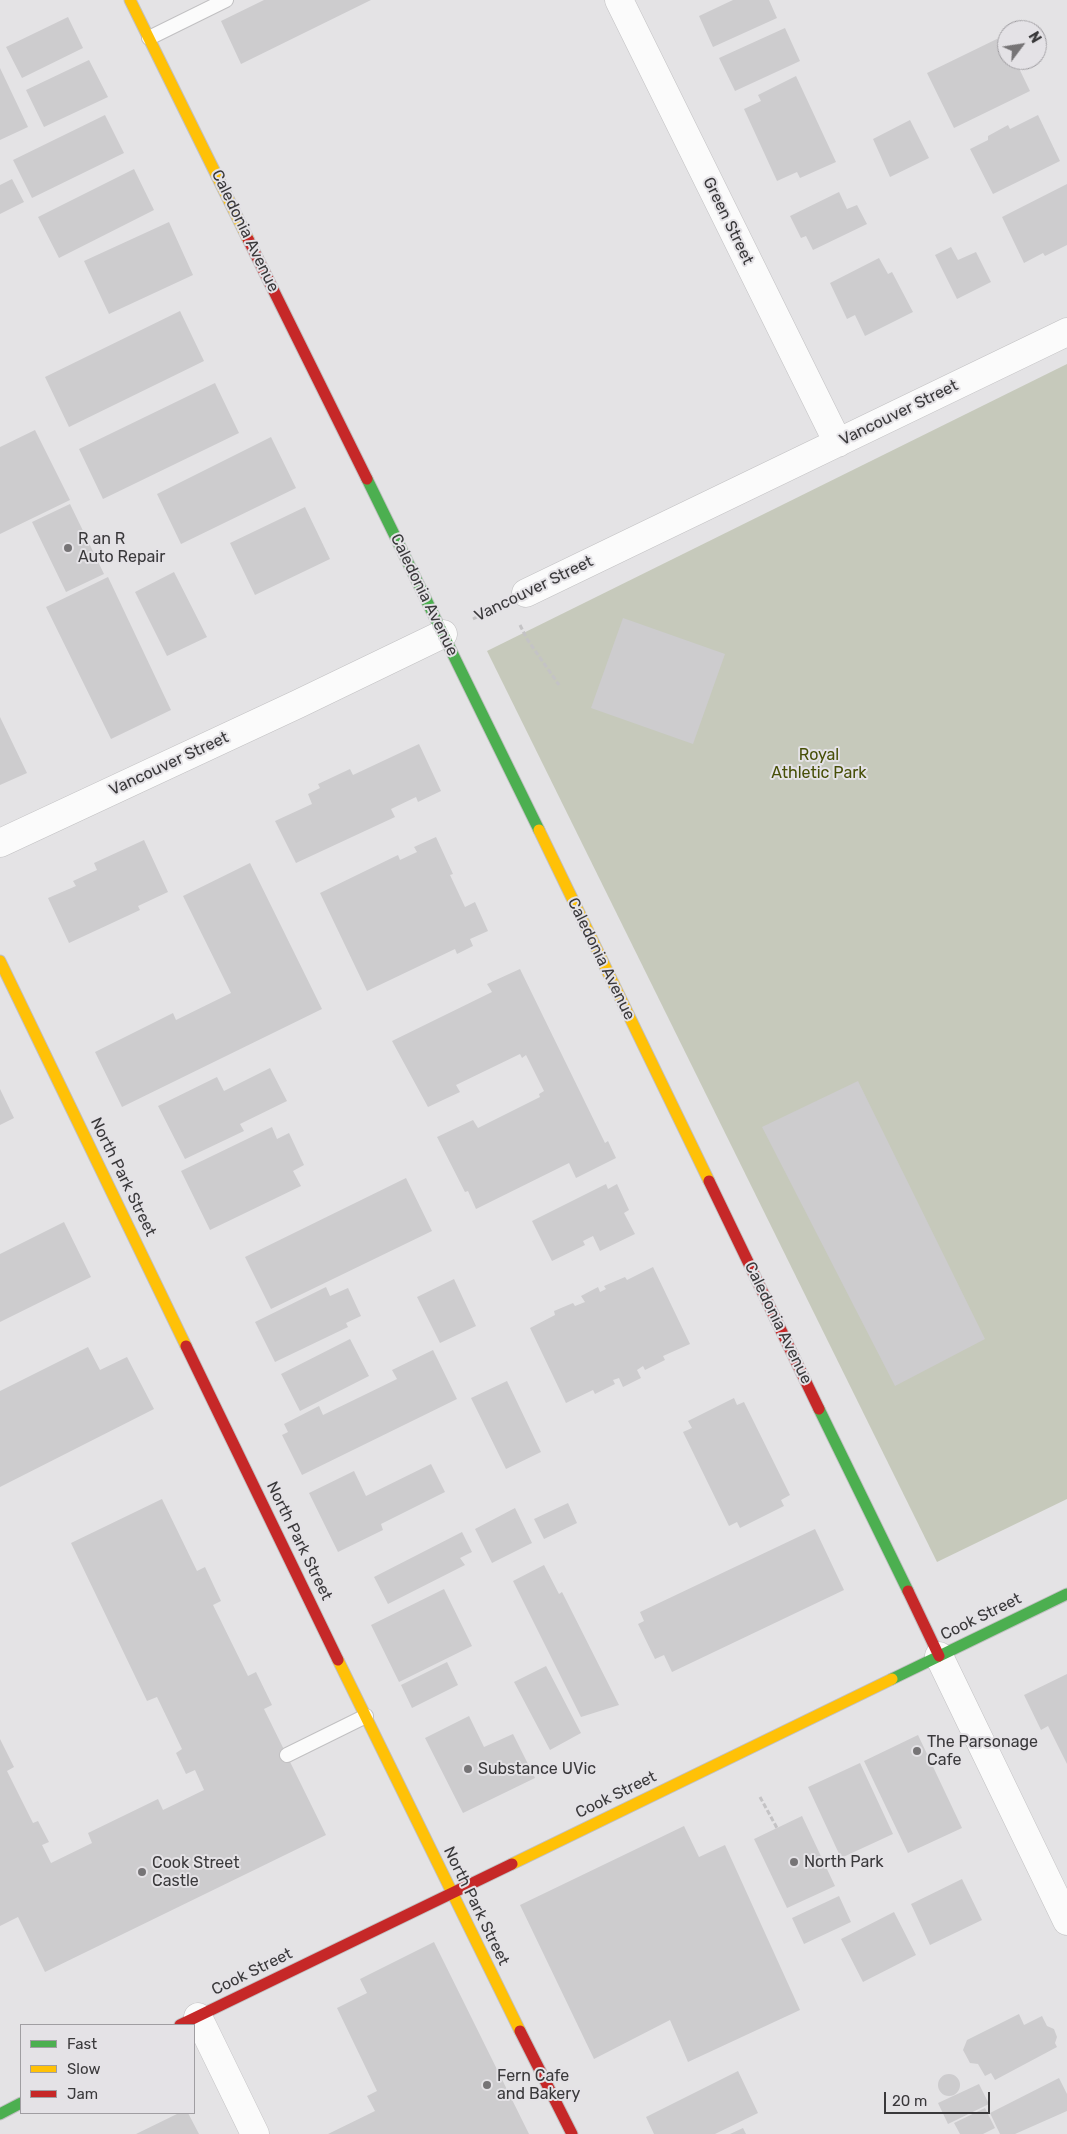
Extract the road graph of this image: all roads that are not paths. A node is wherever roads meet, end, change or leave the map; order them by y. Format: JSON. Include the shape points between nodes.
{"nodes":[{"id":1,"x":130,"y":0,"type":"edge"},
{"id":2,"x":226,"y":0,"type":"edge"},
{"id":3,"x":619,"y":0,"type":"edge"},
{"id":4,"x":149,"y":38,"type":"junction"},
{"id":5,"x":1067,"y":332,"type":"edge"},
{"id":6,"x":838,"y":442,"type":"junction"},
{"id":7,"x":517,"y":597,"type":"road end"},
{"id":8,"x":443,"y":634,"type":"junction"},
{"id":9,"x":0,"y":842,"type":"edge"},
{"id":10,"x":0,"y":961,"type":"edge"},
{"id":11,"x":1067,"y":1594,"type":"edge"},
{"id":12,"x":939,"y":1656,"type":"junction"},
{"id":13,"x":366,"y":1716,"type":"junction"},
{"id":14,"x":287,"y":1755,"type":"dead end"},
{"id":15,"x":451,"y":1893,"type":"junction"},
{"id":16,"x":1067,"y":1921,"type":"edge"},
{"id":17,"x":189,"y":2021,"type":"edge"},
{"id":18,"x":195,"y":2031,"type":"edge"},
{"id":19,"x":20,"y":2104,"type":"edge"},
{"id":20,"x":0,"y":2114,"type":"edge"},
{"id":21,"x":255,"y":2134,"type":"edge"},
{"id":22,"x":572,"y":2134,"type":"edge"}],
"edges":[{"from":1,"to":4,"type":"street","name":"Caledonia Avenue"},
{"from":2,"to":4,"type":"lane"},
{"from":3,"to":6,"type":"street","name":"Green Street"},
{"from":4,"to":8,"type":"street","name":"Caledonia Avenue"},
{"from":5,"to":6,"type":"street","name":"Vancouver Street"},
{"from":6,"to":7,"type":"street","name":"Vancouver Street"},
{"from":8,"to":9,"type":"street","name":"Vancouver Street"},
{"from":8,"to":12,"type":"street","name":"Caledonia Avenue"},
{"from":10,"to":13,"type":"street","name":"North Park Street"},
{"from":11,"to":12,"type":"street","name":"Cook Street"},
{"from":12,"to":15,"type":"street","name":"Cook Street"},
{"from":12,"to":16,"type":"street","name":"Caledonia Avenue"},
{"from":13,"to":14,"type":"lane"},
{"from":13,"to":15,"type":"street","name":"North Park Street"},
{"from":15,"to":17,"type":"street","name":"Cook Street"},
{"from":15,"to":22,"type":"street","name":"North Park Street"},
{"from":18,"to":21,"type":"street"},
{"from":19,"to":20,"type":"street"}]}
